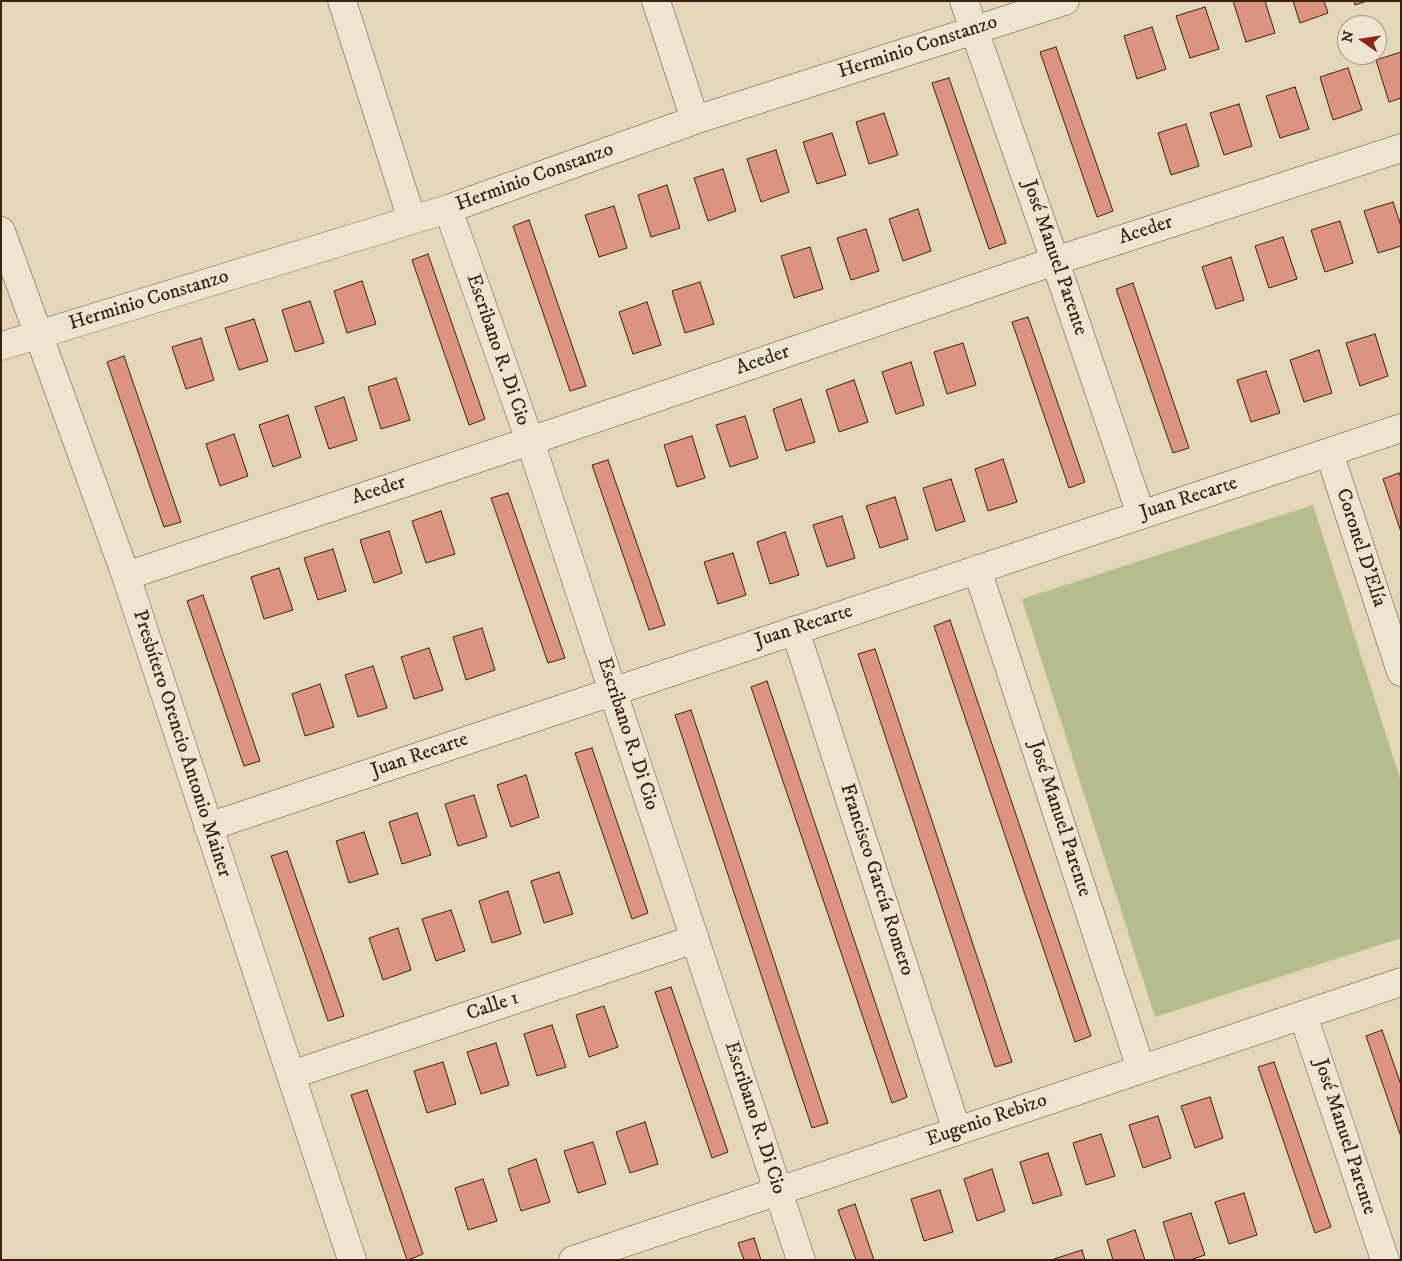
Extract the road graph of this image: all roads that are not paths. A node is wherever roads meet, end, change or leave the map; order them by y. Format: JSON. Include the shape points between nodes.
{"nodes":[{"id":1,"x":342,"y":1,"type":"edge"},
{"id":2,"x":656,"y":1,"type":"edge"},
{"id":3,"x":964,"y":1,"type":"edge"},
{"id":4,"x":1065,"y":1,"type":"edge"},
{"id":5,"x":974,"y":30,"type":"junction"},
{"id":6,"x":695,"y":120,"type":"junction"},
{"id":7,"x":1401,"y":148,"type":"edge"},
{"id":8,"x":448,"y":209,"type":"junction"},
{"id":9,"x":412,"y":220,"type":"junction"},
{"id":10,"x":1,"y":231,"type":"edge"},
{"id":11,"x":1055,"y":261,"type":"junction"},
{"id":12,"x":38,"y":334,"type":"junction"},
{"id":13,"x":1,"y":346,"type":"edge"},
{"id":14,"x":1401,"y":428,"type":"edge"},
{"id":15,"x":530,"y":441,"type":"junction"},
{"id":16,"x":1329,"y":452,"type":"junction"},
{"id":17,"x":1141,"y":515,"type":"junction"},
{"id":18,"x":977,"y":569,"type":"junction"},
{"id":19,"x":126,"y":576,"type":"junction"},
{"id":20,"x":795,"y":630,"type":"junction"},
{"id":21,"x":1401,"y":672,"type":"edge"},
{"id":22,"x":612,"y":691,"type":"junction"},
{"id":23,"x":208,"y":827,"type":"junction"},
{"id":24,"x":695,"y":939,"type":"junction"},
{"id":25,"x":1401,"y":982,"type":"edge"},
{"id":26,"x":1303,"y":1015,"type":"junction"},
{"id":27,"x":1141,"y":1069,"type":"junction"},
{"id":28,"x":291,"y":1075,"type":"junction"},
{"id":29,"x":958,"y":1131,"type":"junction"},
{"id":30,"x":778,"y":1191,"type":"junction"},
{"id":31,"x":1385,"y":1256,"type":"edge"},
{"id":32,"x":352,"y":1260,"type":"edge"},
{"id":33,"x":573,"y":1260,"type":"edge"},
{"id":34,"x":801,"y":1260,"type":"edge"}],
"edges":[{"from":1,"to":9,"type":"street"},
{"from":2,"to":6,"type":"street"},
{"from":3,"to":5,"type":"street","name":"José Manuel Parente"},
{"from":4,"to":5,"type":"street","name":"Herminio Constanzo"},
{"from":5,"to":6,"type":"street","name":"Herminio Constanzo"},
{"from":5,"to":11,"type":"street","name":"José Manuel Parente"},
{"from":6,"to":8,"type":"street","name":"Herminio Constanzo"},
{"from":7,"to":11,"type":"street","name":"Aceder"},
{"from":8,"to":9,"type":"street","name":"Herminio Constanzo"},
{"from":8,"to":15,"type":"street","name":"Escribano R. Di Cio"},
{"from":9,"to":12,"type":"street","name":"Herminio Constanzo"},
{"from":10,"to":12,"type":"street","name":"Presbítero Orencio Antonio Mainer"},
{"from":11,"to":15,"type":"street","name":"Aceder"},
{"from":11,"to":17,"type":"street","name":"José Manuel Parente"},
{"from":12,"to":13,"type":"street","name":"Herminio Constanzo"},
{"from":12,"to":19,"type":"street","name":"Presbítero Orencio Antonio Mainer"},
{"from":14,"to":16,"type":"street","name":"Juan Recarte"},
{"from":15,"to":19,"type":"street","name":"Aceder"},
{"from":15,"to":22,"type":"street","name":"Escribano R. Di Cio"},
{"from":16,"to":17,"type":"street","name":"Juan Recarte"},
{"from":16,"to":21,"type":"street","name":"Coronel D'Elía"},
{"from":17,"to":18,"type":"street","name":"Juan Recarte"},
{"from":18,"to":20,"type":"street","name":"Juan Recarte"},
{"from":18,"to":27,"type":"street","name":"José Manuel Parente"},
{"from":19,"to":23,"type":"street","name":"Presbítero Orencio Antonio Mainer"},
{"from":20,"to":22,"type":"street","name":"Juan Recarte"},
{"from":20,"to":29,"type":"street","name":"Francisco García Romero"},
{"from":22,"to":23,"type":"street","name":"Juan Recarte"},
{"from":22,"to":24,"type":"street","name":"Escribano R. Di Cio"},
{"from":23,"to":28,"type":"street","name":"Presbítero Orencio Antonio Mainer"},
{"from":24,"to":28,"type":"street","name":"Calle 1"},
{"from":24,"to":30,"type":"street","name":"Escribano R. Di Cio"},
{"from":25,"to":26,"type":"street","name":"Eugenio Rebizo"},
{"from":26,"to":27,"type":"street","name":"Eugenio Rebizo"},
{"from":26,"to":31,"type":"street","name":"José Manuel Parente"},
{"from":27,"to":29,"type":"street","name":"Eugenio Rebizo"},
{"from":28,"to":32,"type":"street","name":"Presbítero Orencio Antonio Mainer"},
{"from":29,"to":30,"type":"street","name":"Eugenio Rebizo"},
{"from":30,"to":33,"type":"street","name":"Eugenio Rebizo"},
{"from":30,"to":34,"type":"street","name":"Escribano R. Di Cio"}]}
